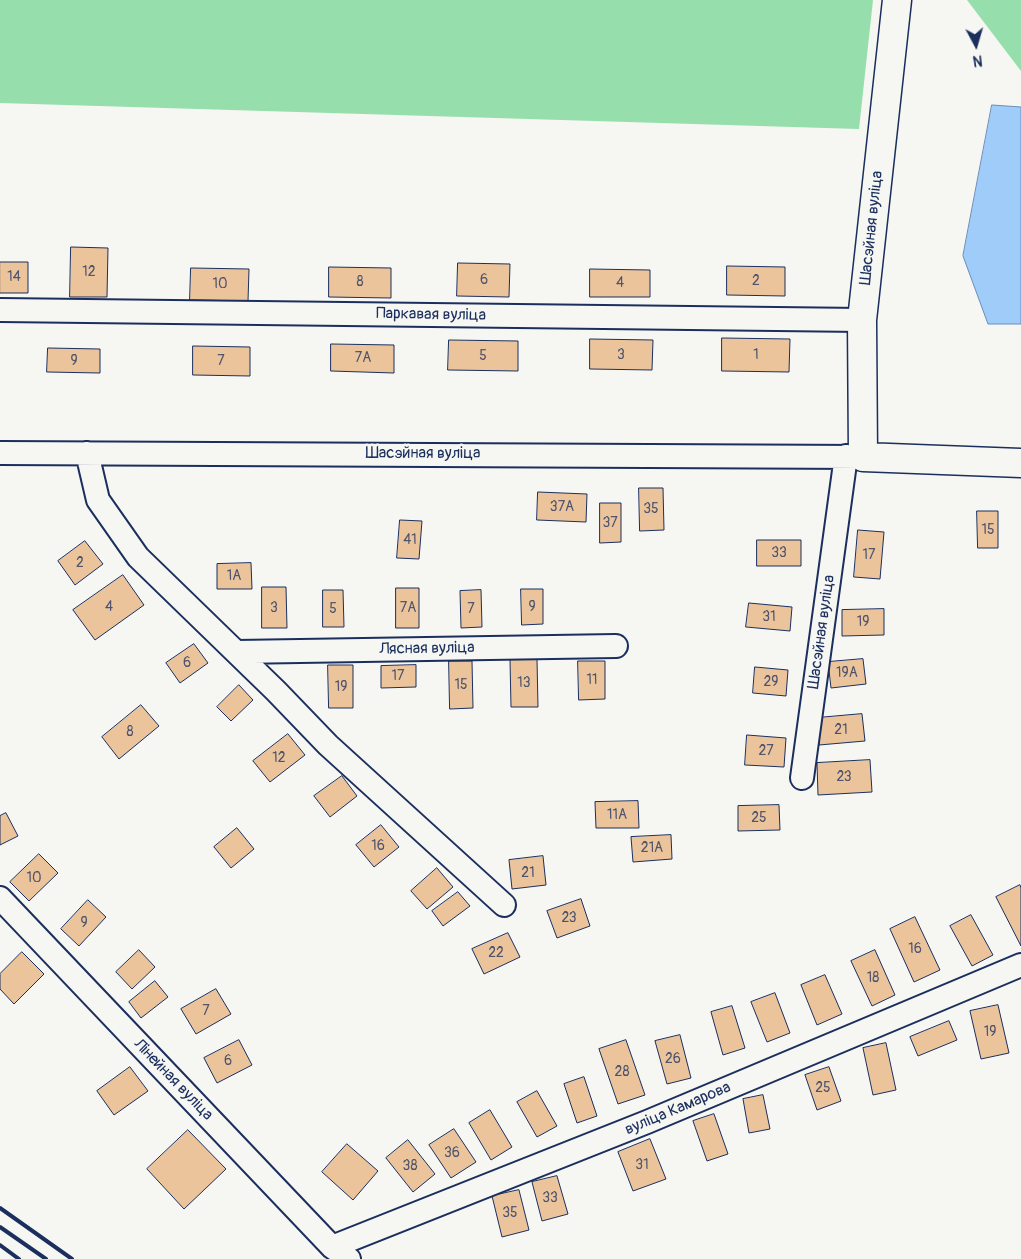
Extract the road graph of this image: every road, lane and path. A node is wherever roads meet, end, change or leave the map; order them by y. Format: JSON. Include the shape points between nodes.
{"nodes":[{"id":1,"x":897,"y":0,"type":"edge"},
{"id":2,"x":0,"y":310,"type":"edge"},
{"id":3,"x":862,"y":320,"type":"junction"},
{"id":4,"x":0,"y":453,"type":"edge"},
{"id":5,"x":87,"y":453,"type":"junction"},
{"id":6,"x":854,"y":457,"type":"junction"},
{"id":7,"x":1021,"y":463,"type":"edge"},
{"id":8,"x":616,"y":646,"type":"dead end"},
{"id":9,"x":237,"y":652,"type":"junction"},
{"id":10,"x":802,"y":778,"type":"dead end"},
{"id":11,"x":0,"y":898,"type":"edge"},
{"id":12,"x":504,"y":905,"type":"dead end"},
{"id":13,"x":1021,"y":964,"type":"edge"},
{"id":14,"x":340,"y":1253,"type":"edge"}],
"edges":[{"from":1,"to":3,"type":"main road","name":"Шасэйная вуліца"},
{"from":2,"to":3,"type":"street","name":"Паркавая вуліца"},
{"from":3,"to":6,"type":"main road","name":"Шасэйная вуліца"},
{"from":4,"to":5,"type":"street","name":"Шасэйная вуліца"},
{"from":5,"to":6,"type":"street","name":"Шасэйная вуліца"},
{"from":5,"to":9,"type":"street","via":[[98,500],[138,557]]},
{"from":6,"to":7,"type":"main road","name":"Шасэйная вуліца"},
{"from":6,"to":10,"type":"street","name":"Шасэйная вуліца"},
{"from":8,"to":9,"type":"street","name":"Лясная вуліца"},
{"from":9,"to":12,"type":"street","via":[[328,745]]},
{"from":11,"to":14,"type":"street","name":"Лінейная вуліца"},
{"from":13,"to":14,"type":"street","name":"вуліца Камарова"}]}
